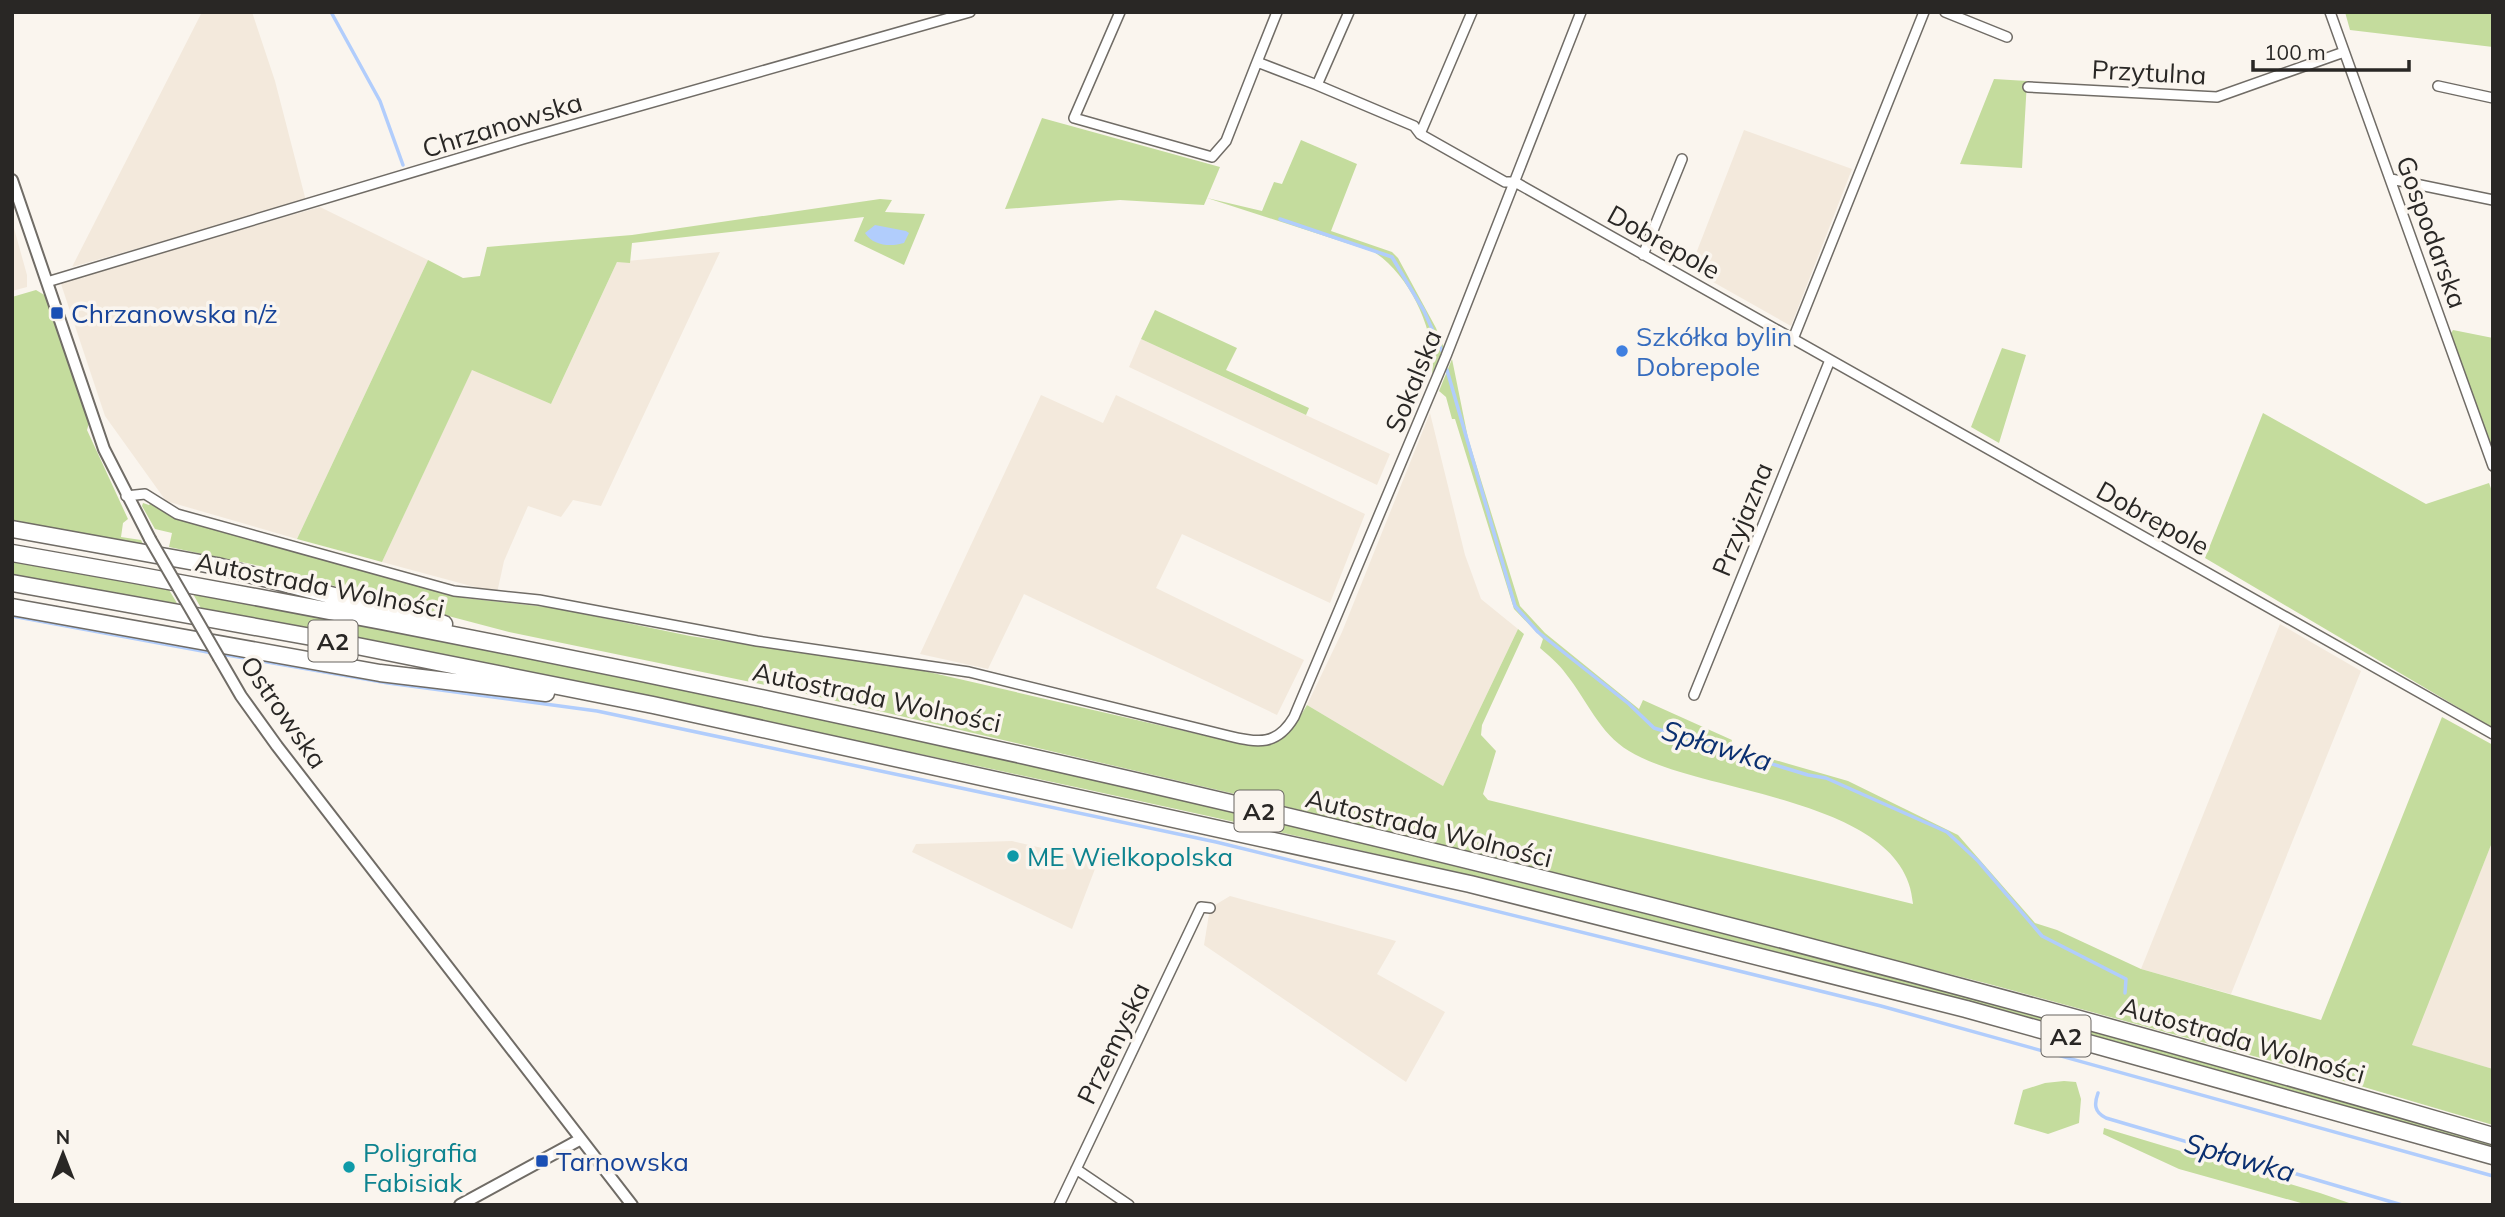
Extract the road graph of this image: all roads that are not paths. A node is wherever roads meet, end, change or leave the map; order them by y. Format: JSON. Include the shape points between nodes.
{"nodes":[{"id":1,"x":970,"y":12,"type":"edge"},
{"id":2,"x":1120,"y":12,"type":"edge"},
{"id":3,"x":1277,"y":12,"type":"edge"},
{"id":4,"x":1349,"y":12,"type":"edge"},
{"id":5,"x":1472,"y":12,"type":"edge"},
{"id":6,"x":1581,"y":12,"type":"edge"},
{"id":7,"x":1924,"y":12,"type":"edge"},
{"id":8,"x":1945,"y":12,"type":"edge"},
{"id":9,"x":2330,"y":12,"type":"edge"},
{"id":10,"x":2007,"y":37,"type":"dead end"},
{"id":11,"x":2344,"y":52,"type":"junction"},
{"id":12,"x":1257,"y":62,"type":"junction"},
{"id":13,"x":1317,"y":85,"type":"junction"},
{"id":14,"x":2438,"y":86,"type":"dead end"},
{"id":15,"x":2028,"y":87,"type":"dead end"},
{"id":16,"x":2493,"y":98,"type":"edge"},
{"id":17,"x":1420,"y":134,"type":"junction"},
{"id":18,"x":1682,"y":159,"type":"dead end"},
{"id":19,"x":2391,"y":179,"type":"junction"},
{"id":20,"x":12,"y":180,"type":"edge"},
{"id":21,"x":1515,"y":182,"type":"junction"},
{"id":22,"x":2493,"y":200,"type":"edge"},
{"id":23,"x":1643,"y":255,"type":"junction"},
{"id":24,"x":47,"y":282,"type":"junction"},
{"id":25,"x":1793,"y":339,"type":"junction"},
{"id":26,"x":1830,"y":360,"type":"junction"},
{"id":27,"x":2493,"y":466,"type":"edge"},
{"id":28,"x":126,"y":496,"type":"junction"},
{"id":29,"x":12,"y":529,"type":"edge"},
{"id":30,"x":12,"y":553,"type":"edge"},
{"id":31,"x":12,"y":583,"type":"edge"},
{"id":32,"x":12,"y":607,"type":"edge"},
{"id":33,"x":506,"y":645,"type":"junction"},
{"id":34,"x":1694,"y":695,"type":"dead end"},
{"id":35,"x":653,"y":705,"type":"junction"},
{"id":36,"x":2493,"y":734,"type":"edge"},
{"id":37,"x":1210,"y":908,"type":"dead end"},
{"id":38,"x":2493,"y":1136,"type":"edge"},
{"id":39,"x":581,"y":1139,"type":"junction"},
{"id":40,"x":2493,"y":1156,"type":"edge"},
{"id":41,"x":1076,"y":1169,"type":"junction"},
{"id":42,"x":460,"y":1205,"type":"edge"},
{"id":43,"x":632,"y":1205,"type":"edge"},
{"id":44,"x":1059,"y":1205,"type":"edge"},
{"id":45,"x":1129,"y":1205,"type":"edge"}],
"edges":[{"from":1,"to":24,"type":"street","name":"Chrzanowska","via":[[523,139]]},
{"from":2,"to":12,"type":"street","via":[[1074,118],[1212,157],[1226,141]]},
{"from":3,"to":12,"type":"street"},
{"from":4,"to":13,"type":"street"},
{"from":5,"to":17,"type":"street"},
{"from":6,"to":21,"type":"street","name":"Sokalska"},
{"from":7,"to":25,"type":"street"},
{"from":8,"to":10,"type":"street"},
{"from":9,"to":11,"type":"street","name":"Gospodarska"},
{"from":11,"to":15,"type":"street","name":"Przytulna","via":[[2217,97]]},
{"from":11,"to":19,"type":"street","name":"Gospodarska"},
{"from":12,"to":13,"type":"street","name":"Dobrepole"},
{"from":13,"to":17,"type":"street","name":"Dobrepole","via":[[1414,127]]},
{"from":14,"to":16,"type":"street"},
{"from":17,"to":21,"type":"street","name":"Dobrepole","via":[[1504,183]]},
{"from":18,"to":23,"type":"street"},
{"from":19,"to":22,"type":"street"},
{"from":19,"to":27,"type":"street","name":"Gospodarska"},
{"from":20,"to":24,"type":"street","name":"Ostrowska"},
{"from":21,"to":23,"type":"street","name":"Dobrepole"},
{"from":21,"to":28,"type":"street","name":"Sokalska","via":[[1300,706],[1286,730],[1268,742],[1256,743],[969,672],[757,641],[539,600],[454,591],[177,514],[145,494]]},
{"from":23,"to":25,"type":"street","name":"Dobrepole"},
{"from":24,"to":28,"type":"street","name":"Ostrowska","via":[[99,435]]},
{"from":25,"to":26,"type":"street","name":"Dobrepole"},
{"from":26,"to":34,"type":"street","name":"Przyjazna"},
{"from":26,"to":36,"type":"street","name":"Dobrepole"},
{"from":28,"to":39,"type":"street","name":"Ostrowska","bridge":true,"via":[[269,736]]},
{"from":29,"to":33,"type":"highway","via":[[258,576],[459,628]]},
{"from":30,"to":33,"type":"highway","name":"Autostrada Wolności","number":"A2"},
{"from":31,"to":35,"type":"highway","name":"Autostrada Wolności","number":"A2"},
{"from":32,"to":35,"type":"highway","via":[[380,673]]},
{"from":33,"to":38,"type":"highway","name":"Autostrada Wolności","number":"A2","via":[[1163,786],[1832,954]]},
{"from":35,"to":40,"type":"highway","name":"Autostrada Wolności","number":"A2","via":[[1623,920],[2126,1052]]},
{"from":37,"to":41,"type":"street","name":"Przemyska","via":[[1202,907]]},
{"from":39,"to":42,"type":"street"},
{"from":39,"to":43,"type":"street","name":"Ostrowska"},
{"from":41,"to":44,"type":"street","name":"Przemyska"},
{"from":41,"to":45,"type":"street"}]}
